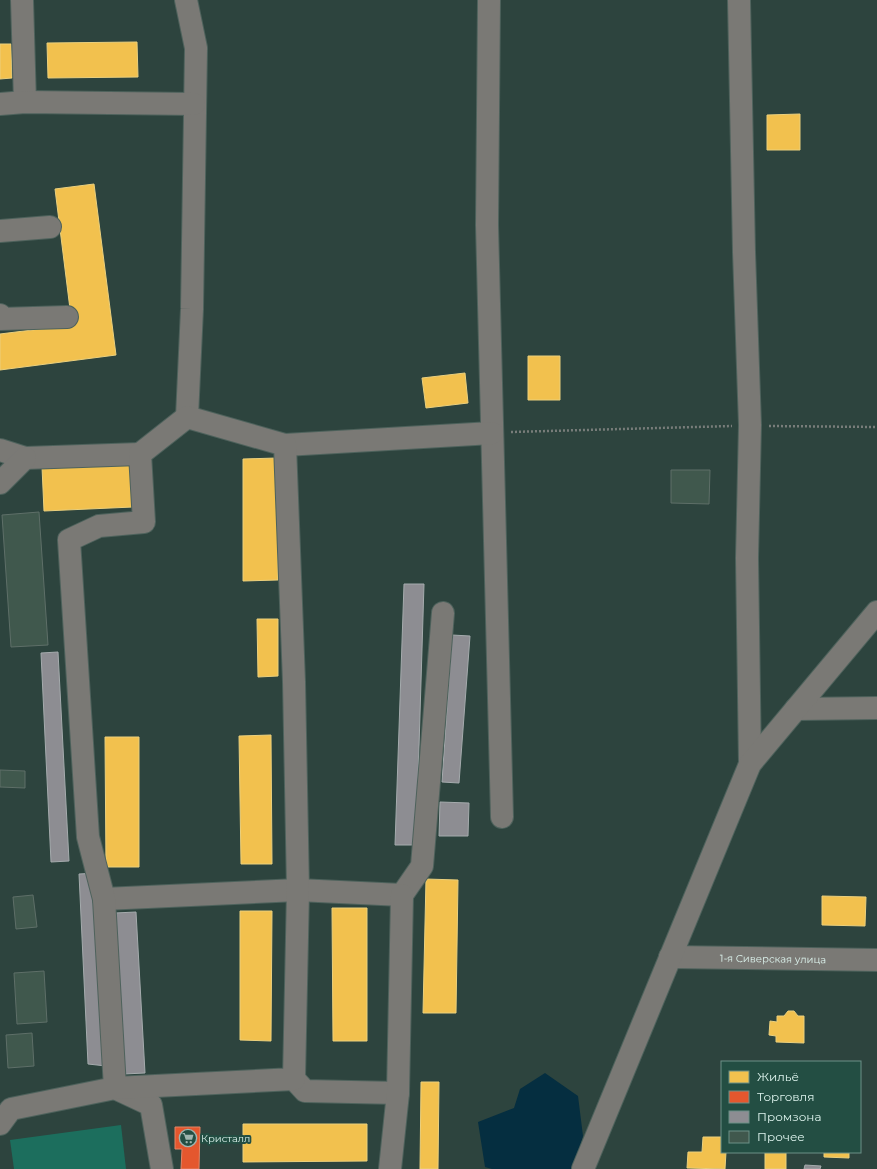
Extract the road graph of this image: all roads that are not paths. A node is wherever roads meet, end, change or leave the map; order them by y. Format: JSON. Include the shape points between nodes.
{"nodes":[{"id":1,"x":22,"y":0,"type":"edge"},
{"id":2,"x":186,"y":0,"type":"edge"},
{"id":3,"x":488,"y":0,"type":"edge"},
{"id":4,"x":740,"y":0,"type":"edge"},
{"id":5,"x":25,"y":102,"type":"junction"},
{"id":6,"x":0,"y":104,"type":"edge"},
{"id":7,"x":194,"y":104,"type":"junction"},
{"id":8,"x":50,"y":227,"type":"dead end"},
{"id":9,"x":0,"y":231,"type":"edge"},
{"id":10,"x":0,"y":315,"type":"edge"},
{"id":11,"x":67,"y":317,"type":"dead end"},
{"id":12,"x":187,"y":417,"type":"junction"},
{"id":13,"x":492,"y":433,"type":"junction"},
{"id":14,"x":285,"y":445,"type":"junction"},
{"id":15,"x":0,"y":450,"type":"edge"},
{"id":16,"x":140,"y":454,"type":"junction"},
{"id":17,"x":25,"y":458,"type":"junction"},
{"id":18,"x":0,"y":483,"type":"edge"},
{"id":19,"x":877,"y":612,"type":"edge"},
{"id":20,"x":443,"y":613,"type":"dead end"},
{"id":21,"x":877,"y":708,"type":"edge"},
{"id":22,"x":796,"y":710,"type":"junction"},
{"id":23,"x":750,"y":764,"type":"junction"},
{"id":24,"x":502,"y":818,"type":"dead end"},
{"id":25,"x":298,"y":890,"type":"junction"},
{"id":26,"x":402,"y":894,"type":"junction"},
{"id":27,"x":104,"y":899,"type":"junction"},
{"id":28,"x":670,"y":958,"type":"junction"},
{"id":29,"x":877,"y":960,"type":"edge"},
{"id":30,"x":294,"y":1079,"type":"junction"},
{"id":31,"x":115,"y":1088,"type":"junction"},
{"id":32,"x":398,"y":1093,"type":"junction"},
{"id":33,"x":0,"y":1124,"type":"edge"},
{"id":34,"x":162,"y":1169,"type":"edge"},
{"id":35,"x":390,"y":1169,"type":"edge"},
{"id":36,"x":583,"y":1169,"type":"edge"}],
"edges":[{"from":1,"to":5,"type":"street"},
{"from":2,"to":7,"type":"street","via":[[196,48]]},
{"from":3,"to":13,"type":"street","via":[[487,225]]},
{"from":4,"to":23,"type":"street","via":[[750,426],[747,558]]},
{"from":5,"to":6,"type":"street"},
{"from":5,"to":7,"type":"street"},
{"from":7,"to":12,"type":"street","via":[[192,309]]},
{"from":8,"to":9,"type":"street"},
{"from":10,"to":11,"type":"street","via":[[0,319]]},
{"from":12,"to":14,"type":"street"},
{"from":12,"to":16,"type":"street"},
{"from":13,"to":14,"type":"street"},
{"from":13,"to":24,"type":"street"},
{"from":14,"to":25,"type":"street","via":[[294,674]]},
{"from":15,"to":17,"type":"street"},
{"from":16,"to":17,"type":"street"},
{"from":16,"to":27,"type":"street","via":[[144,522],[99,526],[69,540],[88,838]]},
{"from":17,"to":18,"type":"street"},
{"from":19,"to":22,"type":"street"},
{"from":20,"to":26,"type":"street","via":[[422,866]]},
{"from":21,"to":22,"type":"street"},
{"from":22,"to":23,"type":"street"},
{"from":23,"to":28,"type":"street"},
{"from":25,"to":26,"type":"street"},
{"from":25,"to":27,"type":"street"},
{"from":25,"to":30,"type":"street"},
{"from":26,"to":32,"type":"street"},
{"from":27,"to":31,"type":"street"},
{"from":28,"to":29,"type":"street","name":"1-я Сиверская улица"},
{"from":28,"to":36,"type":"street"},
{"from":30,"to":31,"type":"street"},
{"from":30,"to":32,"type":"street","via":[[304,1091]]},
{"from":31,"to":33,"type":"street","via":[[11,1109]]},
{"from":31,"to":34,"type":"street","via":[[151,1105]]},
{"from":32,"to":35,"type":"street"}]}
